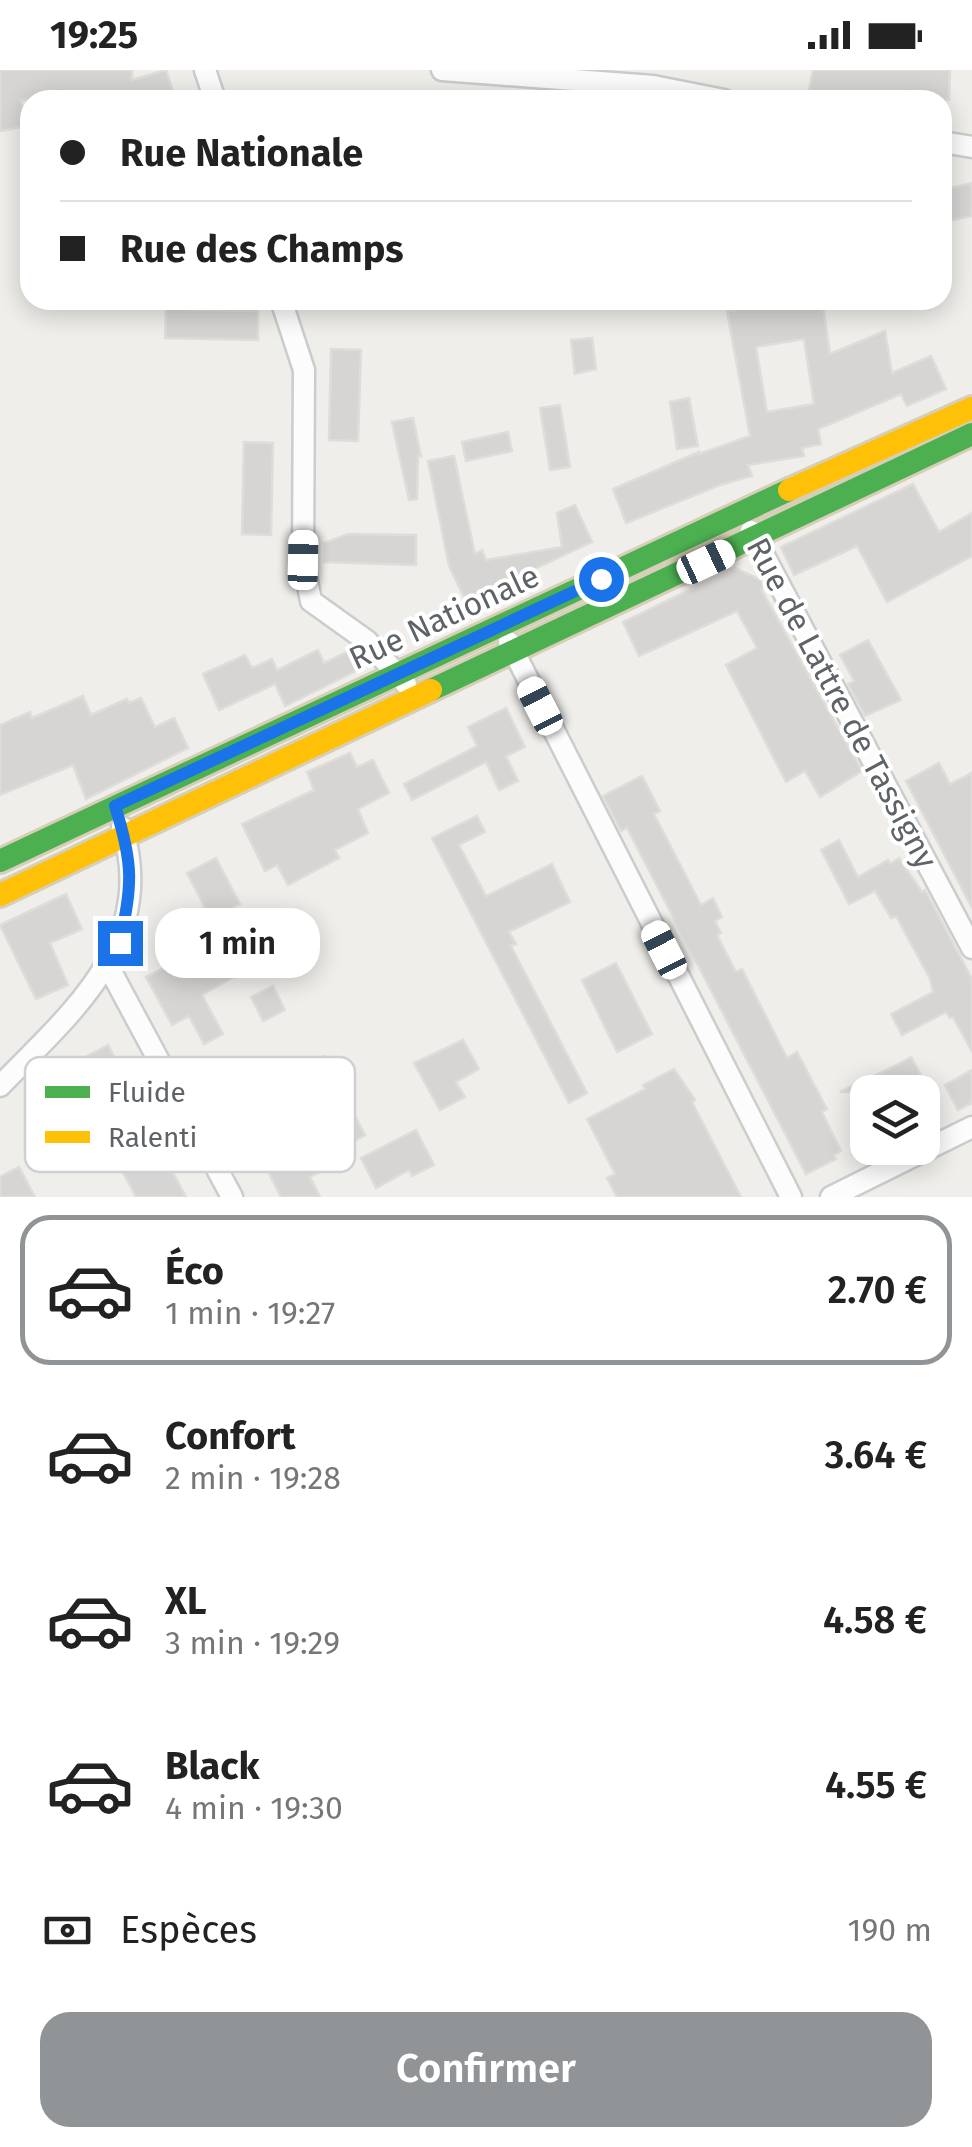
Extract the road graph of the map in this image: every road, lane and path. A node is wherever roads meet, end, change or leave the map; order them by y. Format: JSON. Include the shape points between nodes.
{"nodes":[{"id":1,"x":442,"y":70,"type":"edge"},
{"id":2,"x":673,"y":90,"type":"edge"},
{"id":3,"x":284,"y":310,"type":"edge"},
{"id":4,"x":972,"y":408,"type":"edge"},
{"id":5,"x":972,"y":434,"type":"edge"},
{"id":6,"x":741,"y":511,"type":"junction"},
{"id":7,"x":756,"y":539,"type":"junction"},
{"id":8,"x":502,"y":626,"type":"junction"},
{"id":9,"x":514,"y":653,"type":"junction"},
{"id":10,"x":399,"y":674,"type":"junction"},
{"id":11,"x":415,"y":698,"type":"junction"},
{"id":12,"x":115,"y":806,"type":"junction"},
{"id":13,"x":124,"y":835,"type":"junction"},
{"id":14,"x":0,"y":861,"type":"edge"},
{"id":15,"x":0,"y":894,"type":"edge"},
{"id":16,"x":972,"y":948,"type":"edge"},
{"id":17,"x":108,"y":966,"type":"junction"},
{"id":18,"x":28,"y":1057,"type":"edge"},
{"id":19,"x":157,"y":1057,"type":"edge"},
{"id":20,"x":25,"y":1060,"type":"edge"},
{"id":21,"x":0,"y":1086,"type":"edge"},
{"id":22,"x":972,"y":1126,"type":"edge"},
{"id":23,"x":219,"y":1172,"type":"edge"},
{"id":24,"x":232,"y":1197,"type":"edge"},
{"id":25,"x":791,"y":1197,"type":"edge"},
{"id":26,"x":831,"y":1197,"type":"edge"}],
"edges":[{"from":1,"to":2,"type":"street"},
{"from":3,"to":10,"type":"street","via":[[304,370],[303,560],[310,600],[367,640]]},
{"from":4,"to":6,"type":"main road","name":"Rue Nationale"},
{"from":5,"to":7,"type":"main road","name":"Rue Nationale"},
{"from":6,"to":7,"type":"street","name":"Rue de Lattre de Tassigny"},
{"from":6,"to":8,"type":"main road","name":"Rue Nationale"},
{"from":7,"to":9,"type":"main road","name":"Rue Nationale"},
{"from":7,"to":16,"type":"street","name":"Rue de Lattre de Tassigny"},
{"from":8,"to":9,"type":"street"},
{"from":8,"to":10,"type":"main road","name":"Rue Nationale"},
{"from":9,"to":11,"type":"main road","name":"Rue Nationale"},
{"from":9,"to":25,"type":"street"},
{"from":10,"to":11,"type":"street"},
{"from":10,"to":12,"type":"main road","name":"Rue Nationale"},
{"from":11,"to":13,"type":"main road","name":"Rue Nationale"},
{"from":12,"to":13,"type":"street"},
{"from":12,"to":14,"type":"main road","name":"Rue Nationale"},
{"from":13,"to":15,"type":"main road","name":"Rue Nationale"},
{"from":13,"to":17,"type":"street","via":[[132,882],[120,943]]},
{"from":17,"to":18,"type":"street"},
{"from":17,"to":19,"type":"street"},
{"from":20,"to":21,"type":"street"},
{"from":22,"to":26,"type":"street"},
{"from":23,"to":24,"type":"street"}]}
